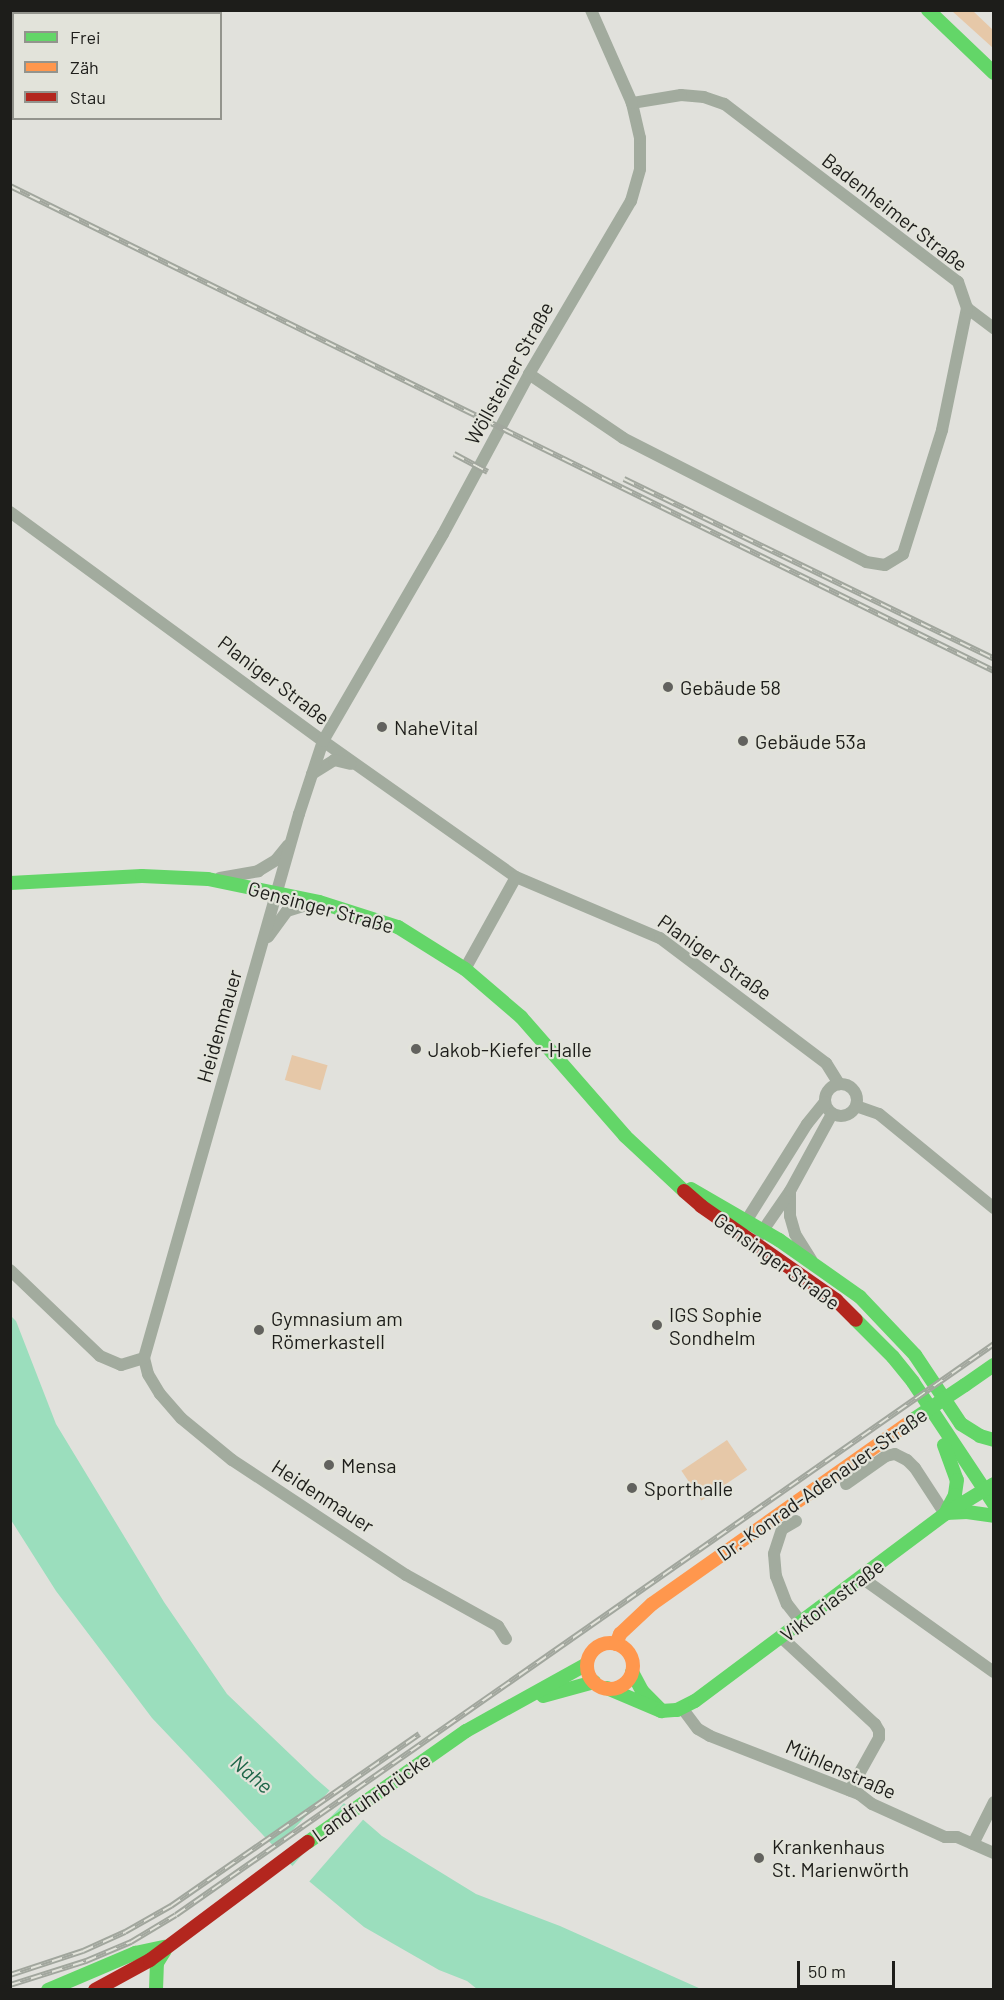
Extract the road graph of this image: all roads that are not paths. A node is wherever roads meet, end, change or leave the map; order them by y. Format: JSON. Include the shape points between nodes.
{"nodes":[{"id":1,"x":591,"y":10,"type":"edge"},
{"id":2,"x":928,"y":10,"type":"edge"},
{"id":3,"x":993,"y":73,"type":"edge"},
{"id":4,"x":632,"y":104,"type":"junction"},
{"id":5,"x":967,"y":308,"type":"junction"},
{"id":6,"x":993,"y":328,"type":"edge"},
{"id":7,"x":529,"y":374,"type":"junction"},
{"id":8,"x":10,"y":512,"type":"edge"},
{"id":9,"x":323,"y":741,"type":"junction"},
{"id":10,"x":367,"y":770,"type":"junction"},
{"id":11,"x":312,"y":774,"type":"junction"},
{"id":12,"x":291,"y":842,"type":"junction"},
{"id":13,"x":516,"y":877,"type":"junction"},
{"id":14,"x":208,"y":879,"type":"junction"},
{"id":15,"x":10,"y":883,"type":"edge"},
{"id":16,"x":277,"y":892,"type":"junction"},
{"id":17,"x":319,"y":902,"type":"junction"},
{"id":18,"x":262,"y":945,"type":"junction"},
{"id":19,"x":465,"y":969,"type":"junction"},
{"id":20,"x":839,"y":1084,"type":"junction"},
{"id":21,"x":825,"y":1102,"type":"junction"},
{"id":22,"x":855,"y":1106,"type":"junction"},
{"id":23,"x":832,"y":1114,"type":"junction"},
{"id":24,"x":675,"y":1180,"type":"junction"},
{"id":25,"x":790,"y":1191,"type":"junction"},
{"id":26,"x":993,"y":1208,"type":"edge"},
{"id":27,"x":747,"y":1220,"type":"junction"},
{"id":28,"x":764,"y":1230,"type":"junction"},
{"id":29,"x":739,"y":1233,"type":"junction"},
{"id":30,"x":754,"y":1243,"type":"junction"},
{"id":31,"x":812,"y":1261,"type":"junction"},
{"id":32,"x":10,"y":1270,"type":"edge"},
{"id":33,"x":144,"y":1358,"type":"junction"},
{"id":34,"x":993,"y":1365,"type":"edge"},
{"id":35,"x":929,"y":1406,"type":"junction"},
{"id":36,"x":993,"y":1440,"type":"edge"},
{"id":37,"x":993,"y":1478,"type":"edge"},
{"id":38,"x":846,"y":1484,"type":"dead end"},
{"id":39,"x":988,"y":1486,"type":"edge"},
{"id":40,"x":993,"y":1504,"type":"edge"},
{"id":41,"x":945,"y":1514,"type":"junction"},
{"id":42,"x":993,"y":1516,"type":"edge"},
{"id":43,"x":795,"y":1521,"type":"dead end"},
{"id":44,"x":862,"y":1578,"type":"junction"},
{"id":45,"x":651,"y":1604,"type":"junction"},
{"id":46,"x":802,"y":1623,"type":"junction"},
{"id":47,"x":782,"y":1638,"type":"junction"},
{"id":48,"x":506,"y":1639,"type":"dead end"},
{"id":49,"x":616,"y":1644,"type":"junction"},
{"id":50,"x":628,"y":1652,"type":"junction"},
{"id":51,"x":587,"y":1664,"type":"junction"},
{"id":52,"x":632,"y":1672,"type":"junction"},
{"id":53,"x":993,"y":1672,"type":"edge"},
{"id":54,"x":600,"y":1685,"type":"junction"},
{"id":55,"x":508,"y":1707,"type":"junction"},
{"id":56,"x":682,"y":1708,"type":"junction"},
{"id":57,"x":661,"y":1711,"type":"junction"},
{"id":58,"x":850,"y":1790,"type":"junction"},
{"id":59,"x":993,"y":1802,"type":"edge"},
{"id":60,"x":973,"y":1844,"type":"junction"},
{"id":61,"x":993,"y":1853,"type":"edge"},
{"id":62,"x":167,"y":1946,"type":"junction"},
{"id":63,"x":48,"y":1989,"type":"edge"},
{"id":64,"x":95,"y":1989,"type":"edge"},
{"id":65,"x":156,"y":1989,"type":"edge"}],
"edges":[{"from":1,"to":4,"type":"street","name":"Wöllsteiner Straße"},
{"from":2,"to":3,"type":"street"},
{"from":4,"to":5,"type":"street","name":"Badenheimer Straße","via":[[681,95],[724,104],[958,282]]},
{"from":4,"to":7,"type":"street","name":"Wöllsteiner Straße","via":[[640,138],[640,169],[631,201]]},
{"from":5,"to":6,"type":"street"},
{"from":5,"to":7,"type":"street","via":[[942,430],[914,523],[903,554],[885,565],[866,562],[623,438]]},
{"from":7,"to":9,"type":"street","name":"Wöllsteiner Straße","via":[[443,534]]},
{"from":8,"to":9,"type":"street","name":"Planiger Straße"},
{"from":9,"to":10,"type":"street","name":"Planiger Straße"},
{"from":9,"to":11,"type":"street","name":"Heidenmauer"},
{"from":10,"to":11,"type":"street","via":[[334,760]]},
{"from":10,"to":13,"type":"street","name":"Planiger Straße"},
{"from":11,"to":12,"type":"street","name":"Heidenmauer"},
{"from":12,"to":14,"type":"street","via":[[276,860],[258,872]]},
{"from":12,"to":16,"type":"street","name":"Heidenmauer"},
{"from":13,"to":19,"type":"street"},
{"from":13,"to":20,"type":"street","name":"Planiger Straße","via":[[660,938],[826,1063]]},
{"from":14,"to":15,"type":"street","name":"Gensinger Straße","via":[[142,876]]},
{"from":14,"to":16,"type":"street","name":"Gensinger Straße"},
{"from":16,"to":17,"type":"street","name":"Gensinger Straße"},
{"from":16,"to":18,"type":"street","name":"Heidenmauer"},
{"from":17,"to":18,"type":"street","name":"Heidenmauer","via":[[287,911]]},
{"from":17,"to":19,"type":"street","name":"Gensinger Straße","via":[[398,927]]},
{"from":18,"to":33,"type":"street","name":"Heidenmauer"},
{"from":19,"to":24,"type":"street","name":"Gensinger Straße","via":[[521,1017],[625,1136]]},
{"from":20,"to":21,"type":"street","via":[[826,1092]]},
{"from":20,"to":22,"type":"street","name":"Planiger Straße","via":[[853,1090]]},
{"from":21,"to":23,"type":"street"},
{"from":21,"to":27,"type":"street"},
{"from":22,"to":23,"type":"street","via":[[846,1115]]},
{"from":22,"to":26,"type":"street","via":[[879,1114]]},
{"from":23,"to":25,"type":"street"},
{"from":24,"to":27,"type":"street","name":"Gensinger Straße"},
{"from":24,"to":29,"type":"street","name":"Gensinger Straße","via":[[701,1206]]},
{"from":25,"to":28,"type":"street"},
{"from":25,"to":31,"type":"street","via":[[795,1234]]},
{"from":27,"to":28,"type":"street","name":"Gensinger Straße"},
{"from":27,"to":29,"type":"street"},
{"from":28,"to":30,"type":"street"},
{"from":28,"to":31,"type":"street","name":"Gensinger Straße"},
{"from":29,"to":30,"type":"street","name":"Gensinger Straße"},
{"from":30,"to":35,"type":"street","name":"Gensinger Straße","via":[[836,1300],[893,1357]]},
{"from":31,"to":36,"type":"street","name":"Gensinger Straße","via":[[889,1325],[927,1370],[961,1424]]},
{"from":32,"to":33,"type":"street","via":[[100,1356],[121,1365]]},
{"from":33,"to":48,"type":"street","name":"Heidenmauer","via":[[160,1394],[181,1418],[232,1460],[406,1575],[498,1626]]},
{"from":34,"to":45,"type":"street","name":"Dr.-Konrad-Adenauer-Straße","bridge":true},
{"from":35,"to":39,"type":"street","name":"Gensinger Straße"},
{"from":35,"to":41,"type":"street","via":[[957,1480],[953,1502]]},
{"from":37,"to":39,"type":"street","name":"Viktoriastraße"},
{"from":38,"to":41,"type":"street","via":[[895,1454],[915,1468]]},
{"from":39,"to":40,"type":"street"},
{"from":39,"to":41,"type":"street","name":"Viktoriastraße"},
{"from":41,"to":42,"type":"street"},
{"from":41,"to":44,"type":"street","name":"Viktoriastraße"},
{"from":43,"to":46,"type":"street","via":[[782,1529],[774,1554],[776,1576],[787,1604]]},
{"from":44,"to":46,"type":"street","name":"Viktoriastraße"},
{"from":44,"to":53,"type":"street"},
{"from":45,"to":49,"type":"street","name":"Dr.-Konrad-Adenauer-Straße","via":[[620,1634]]},
{"from":45,"to":50,"type":"street","name":"Dr.-Konrad-Adenauer-Straße","via":[[632,1636]]},
{"from":46,"to":47,"type":"street","name":"Viktoriastraße"},
{"from":47,"to":56,"type":"street","name":"Viktoriastraße"},
{"from":47,"to":58,"type":"street","via":[[879,1731],[879,1738]]},
{"from":49,"to":50,"type":"street"},
{"from":49,"to":51,"type":"street","via":[[597,1647]]},
{"from":50,"to":52,"type":"street","via":[[633,1661]]},
{"from":51,"to":54,"type":"street"},
{"from":51,"to":55,"type":"street"},
{"from":52,"to":54,"type":"street","via":[[625,1683]]},
{"from":52,"to":57,"type":"street","via":[[642,1691]]},
{"from":54,"to":55,"type":"street"},
{"from":54,"to":57,"type":"street","name":"Viktoriastraße"},
{"from":55,"to":62,"type":"street","name":"Landfuhrbrücke","via":[[466,1731],[276,1864]]},
{"from":56,"to":57,"type":"street","name":"Viktoriastraße"},
{"from":56,"to":58,"type":"street","name":"Mühlenstraße","via":[[698,1730]]},
{"from":58,"to":60,"type":"street","name":"Mühlenstraße","via":[[945,1837]]},
{"from":59,"to":60,"type":"street"},
{"from":60,"to":61,"type":"street","name":"Mühlenstraße"},
{"from":62,"to":63,"type":"street","via":[[135,1953]]},
{"from":62,"to":64,"type":"street","name":"Landfuhrbrücke","via":[[133,1970]]},
{"from":62,"to":65,"type":"street","via":[[157,1964]]}]}
